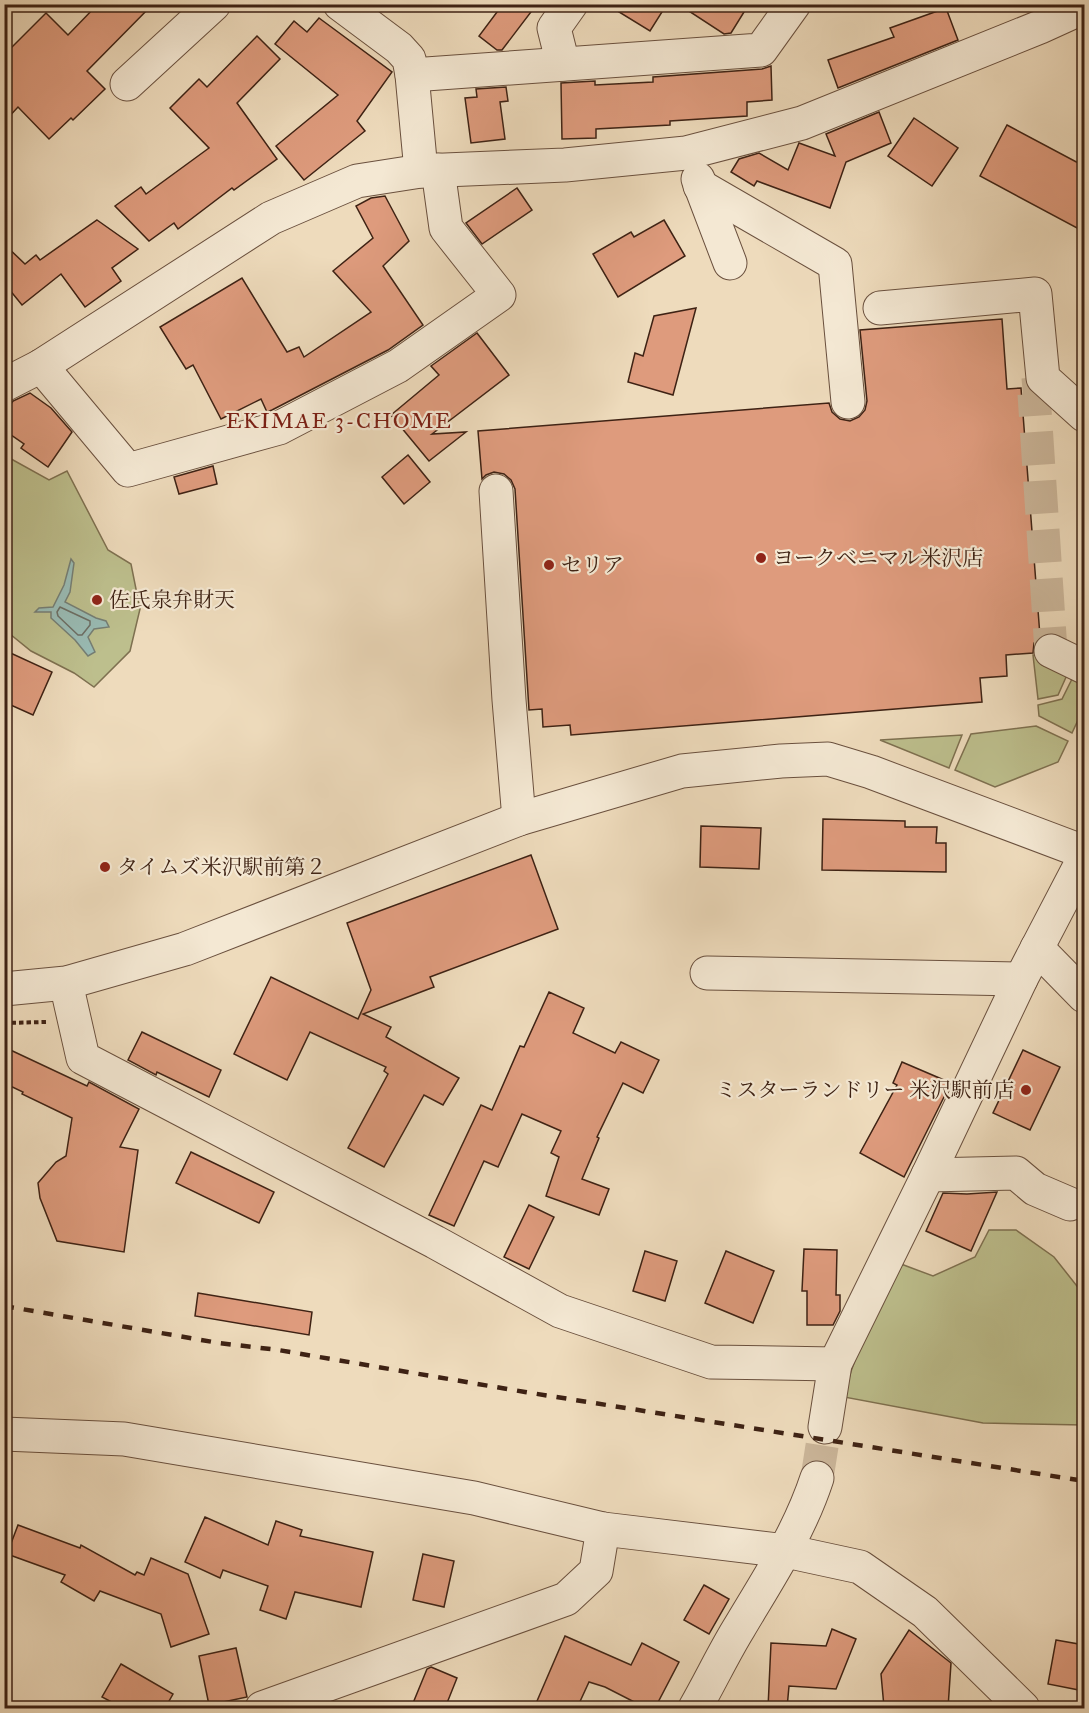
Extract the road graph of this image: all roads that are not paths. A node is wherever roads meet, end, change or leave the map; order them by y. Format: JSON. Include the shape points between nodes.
{"nodes":[{"id":1,"x":214,"y":4,"type":"edge"},
{"id":2,"x":572,"y":4,"type":"edge"},
{"id":3,"x":794,"y":4,"type":"edge"},
{"id":4,"x":345,"y":6,"type":"edge"},
{"id":5,"x":1084,"y":7,"type":"edge"},
{"id":6,"x":563,"y":64,"type":"junction"},
{"id":7,"x":412,"y":75,"type":"junction"},
{"id":8,"x":127,"y":84,"type":"dead end"},
{"id":9,"x":686,"y":153,"type":"junction"},
{"id":10,"x":430,"y":170,"type":"junction"},
{"id":11,"x":700,"y":186,"type":"junction"},
{"id":12,"x":730,"y":262,"type":"dead end"},
{"id":13,"x":880,"y":308,"type":"dead end"},
{"id":14,"x":41,"y":366,"type":"junction"},
{"id":15,"x":4,"y":385,"type":"edge"},
{"id":16,"x":848,"y":402,"type":"dead end"},
{"id":17,"x":1084,"y":415,"type":"edge"},
{"id":18,"x":496,"y":491,"type":"dead end"},
{"id":19,"x":1051,"y":651,"type":"dead end"},
{"id":20,"x":1084,"y":667,"type":"edge"},
{"id":21,"x":519,"y":819,"type":"junction"},
{"id":22,"x":1084,"y":852,"type":"edge"},
{"id":23,"x":1084,"y":858,"type":"edge"},
{"id":24,"x":1037,"y":948,"type":"junction"},
{"id":25,"x":707,"y":973,"type":"dead end"},
{"id":26,"x":1021,"y":979,"type":"junction"},
{"id":27,"x":66,"y":983,"type":"junction"},
{"id":28,"x":4,"y":989,"type":"edge"},
{"id":29,"x":1084,"y":996,"type":"edge"},
{"id":30,"x":928,"y":1175,"type":"junction"},
{"id":31,"x":1070,"y":1204,"type":"dead end"},
{"id":32,"x":835,"y":1365,"type":"junction"},
{"id":33,"x":825,"y":1427,"type":"tunnel mouth"},
{"id":34,"x":4,"y":1434,"type":"edge"},
{"id":35,"x":817,"y":1478,"type":"tunnel mouth"},
{"id":36,"x":603,"y":1529,"type":"junction"},
{"id":37,"x":786,"y":1551,"type":"junction"},
{"id":38,"x":262,"y":1708,"type":"edge"},
{"id":39,"x":695,"y":1708,"type":"edge"},
{"id":40,"x":1023,"y":1708,"type":"edge"}],
"edges":[{"from":1,"to":8,"type":"street"},
{"from":2,"to":6,"type":"street","via":[[554,28]]},
{"from":3,"to":6,"type":"street","via":[[761,50]]},
{"from":4,"to":7,"type":"street","via":[[399,48],[409,59]]},
{"from":5,"to":9,"type":"street","via":[[801,123]]},
{"from":6,"to":7,"type":"street"},
{"from":7,"to":10,"type":"street"},
{"from":9,"to":10,"type":"street","via":[[565,165]]},
{"from":9,"to":11,"type":"street"},
{"from":10,"to":14,"type":"street","via":[[357,181],[271,218]]},
{"from":10,"to":14,"type":"street","via":[[446,228],[499,295],[398,366],[279,428],[128,470]]},
{"from":11,"to":12,"type":"street"},
{"from":11,"to":16,"type":"street","via":[[835,264]]},
{"from":13,"to":17,"type":"street","via":[[1035,294],[1043,378]]},
{"from":14,"to":15,"type":"street"},
{"from":18,"to":21,"type":"street"},
{"from":19,"to":20,"type":"street"},
{"from":21,"to":22,"type":"street","via":[[682,771],[828,759]]},
{"from":21,"to":27,"type":"street","via":[[185,949]]},
{"from":23,"to":24,"type":"street"},
{"from":24,"to":26,"type":"street"},
{"from":24,"to":29,"type":"street"},
{"from":25,"to":26,"type":"street"},
{"from":26,"to":30,"type":"street"},
{"from":27,"to":28,"type":"street"},
{"from":27,"to":32,"type":"street","via":[[83,1058],[560,1311],[711,1362]]},
{"from":30,"to":31,"type":"street","via":[[1016,1173],[1035,1189]]},
{"from":30,"to":32,"type":"street"},
{"from":32,"to":33,"type":"street"},
{"from":34,"to":36,"type":"street","via":[[124,1438],[474,1498]]},
{"from":35,"to":37,"type":"street"},
{"from":36,"to":37,"type":"street"},
{"from":36,"to":38,"type":"street","via":[[597,1571],[566,1599]]},
{"from":37,"to":39,"type":"street"},
{"from":37,"to":40,"type":"street","via":[[860,1567],[925,1612]]}]}
